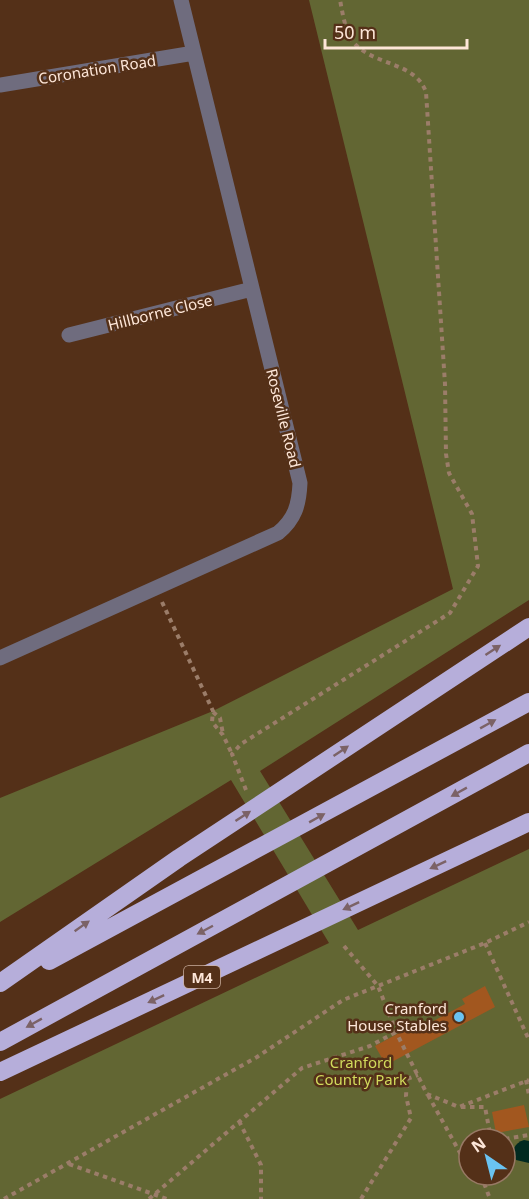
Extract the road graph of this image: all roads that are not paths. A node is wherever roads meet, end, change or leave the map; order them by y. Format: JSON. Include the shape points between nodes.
{"nodes":[{"id":1,"x":181,"y":0,"type":"edge"},
{"id":2,"x":194,"y":53,"type":"junction"},
{"id":3,"x":0,"y":85,"type":"edge"},
{"id":4,"x":252,"y":289,"type":"junction"},
{"id":5,"x":69,"y":335,"type":"dead end"},
{"id":6,"x":529,"y":627,"type":"edge"},
{"id":7,"x":0,"y":658,"type":"edge"},
{"id":8,"x":529,"y":702,"type":"edge"},
{"id":9,"x":529,"y":753,"type":"edge"},
{"id":10,"x":529,"y":822,"type":"edge"},
{"id":11,"x":0,"y":986,"type":"edge"},
{"id":12,"x":0,"y":1042,"type":"edge"},
{"id":13,"x":0,"y":1072,"type":"edge"}],
"edges":[{"from":1,"to":2,"type":"street","name":"Roseville Road"},
{"from":2,"to":3,"type":"street","name":"Coronation Road"},
{"from":2,"to":4,"type":"street","name":"Roseville Road"},
{"from":4,"to":5,"type":"street","name":"Hillborne Close"},
{"from":4,"to":7,"type":"street","name":"Roseville Road","via":[[300,483],[299,503],[291,522],[278,533]]},
{"from":11,"to":6,"type":"highway","one_way":true,"via":[[179,858]]},
{"from":11,"to":8,"type":"highway","one_way":true},
{"from":9,"to":12,"type":"highway","number":"M4","one_way":true},
{"from":10,"to":13,"type":"highway","number":"M4","one_way":true}]}
